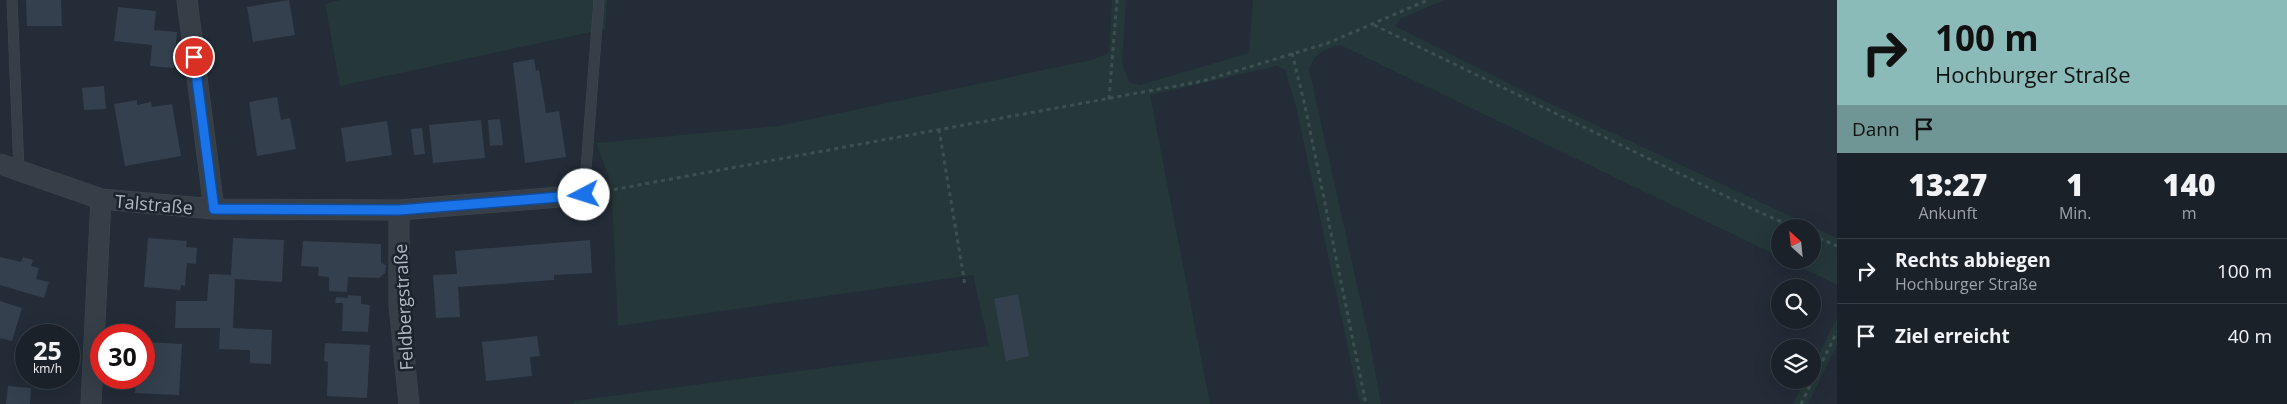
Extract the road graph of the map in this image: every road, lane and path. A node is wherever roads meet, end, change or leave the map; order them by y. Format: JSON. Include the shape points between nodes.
{"nodes":[{"id":1,"x":12,"y":0,"type":"edge"},
{"id":2,"x":187,"y":0,"type":"edge"},
{"id":3,"x":599,"y":0,"type":"edge"},
{"id":4,"x":1117,"y":0,"type":"edge"},
{"id":5,"x":1428,"y":0,"type":"edge"},
{"id":6,"x":1373,"y":25,"type":"junction"},
{"id":7,"x":1292,"y":53,"type":"junction"},
{"id":8,"x":1109,"y":99,"type":"junction"},
{"id":9,"x":939,"y":129,"type":"junction"},
{"id":10,"x":0,"y":164,"type":"edge"},
{"id":11,"x":19,"y":171,"type":"junction"},
{"id":12,"x":584,"y":195,"type":"junction"},
{"id":13,"x":101,"y":199,"type":"junction"},
{"id":14,"x":214,"y":209,"type":"junction"},
{"id":15,"x":399,"y":210,"type":"junction"},
{"id":16,"x":1775,"y":219,"type":"edge"},
{"id":17,"x":1821,"y":239,"type":"edge"},
{"id":18,"x":1837,"y":246,"type":"edge"},
{"id":19,"x":965,"y":285,"type":"dead end"},
{"id":20,"x":1837,"y":332,"type":"edge"},
{"id":21,"x":92,"y":404,"type":"edge"},
{"id":22,"x":409,"y":404,"type":"edge"},
{"id":23,"x":1366,"y":404,"type":"edge"},
{"id":24,"x":1800,"y":404,"type":"edge"}],
"edges":[{"from":1,"to":11,"type":"lane"},
{"from":2,"to":14,"type":"street"},
{"from":3,"to":12,"type":"lane"},
{"from":4,"to":8,"type":"path"},
{"from":5,"to":6,"type":"path"},
{"from":6,"to":7,"type":"path"},
{"from":6,"to":16,"type":"path"},
{"from":7,"to":8,"type":"path","via":[[1203,81]]},
{"from":7,"to":23,"type":"path"},
{"from":8,"to":9,"type":"path"},
{"from":9,"to":12,"type":"path"},
{"from":9,"to":19,"type":"path"},
{"from":10,"to":11,"type":"street","name":"Talstraße"},
{"from":11,"to":13,"type":"street","name":"Talstraße"},
{"from":12,"to":15,"type":"street","name":"Talstraße"},
{"from":13,"to":14,"type":"street","name":"Talstraße"},
{"from":13,"to":21,"type":"street"},
{"from":14,"to":15,"type":"street","name":"Talstraße"},
{"from":15,"to":22,"type":"street","name":"Feldbergstraße","via":[[399,305]]},
{"from":17,"to":18,"type":"path"},
{"from":20,"to":24,"type":"path"}]}
